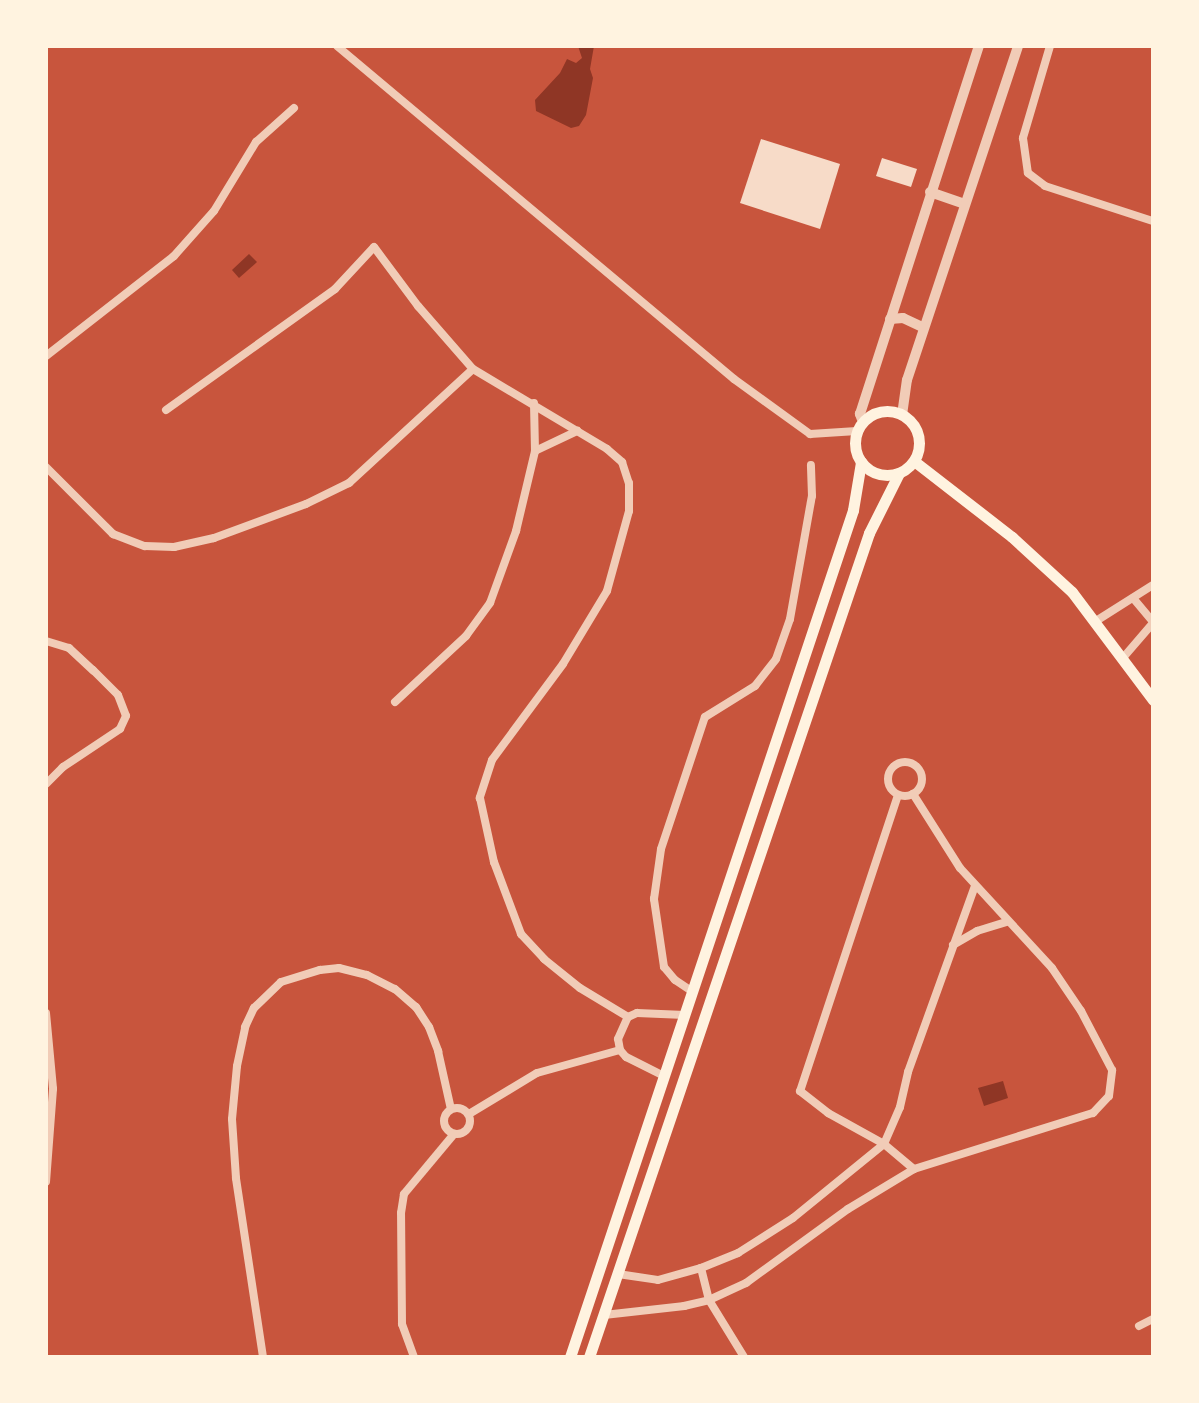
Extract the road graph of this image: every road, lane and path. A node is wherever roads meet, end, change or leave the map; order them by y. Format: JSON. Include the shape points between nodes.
{"nodes":[{"id":1,"x":337,"y":46,"type":"edge"},
{"id":2,"x":979,"y":46,"type":"edge"},
{"id":3,"x":1018,"y":46,"type":"edge"},
{"id":4,"x":1050,"y":46,"type":"edge"},
{"id":5,"x":294,"y":108,"type":"dead end"},
{"id":6,"x":930,"y":192,"type":"junction"},
{"id":7,"x":964,"y":204,"type":"junction"},
{"id":8,"x":1153,"y":221,"type":"edge"},
{"id":9,"x":890,"y":319,"type":"junction"},
{"id":10,"x":924,"y":328,"type":"junction"},
{"id":11,"x":46,"y":356,"type":"edge"},
{"id":12,"x":473,"y":369,"type":"junction"},
{"id":13,"x":534,"y":403,"type":"junction"},
{"id":14,"x":166,"y":410,"type":"dead end"},
{"id":15,"x":902,"y":415,"type":"junction"},
{"id":16,"x":860,"y":427,"type":"junction"},
{"id":17,"x":577,"y":431,"type":"junction"},
{"id":18,"x":535,"y":451,"type":"junction"},
{"id":19,"x":914,"y":461,"type":"junction"},
{"id":20,"x":861,"y":462,"type":"junction"},
{"id":21,"x":811,"y":465,"type":"dead end"},
{"id":22,"x":46,"y":467,"type":"edge"},
{"id":23,"x":899,"y":473,"type":"junction"},
{"id":24,"x":1153,"y":585,"type":"edge"},
{"id":25,"x":1133,"y":598,"type":"junction"},
{"id":26,"x":1096,"y":621,"type":"junction"},
{"id":27,"x":1153,"y":623,"type":"edge"},
{"id":28,"x":46,"y":641,"type":"edge"},
{"id":29,"x":1122,"y":659,"type":"junction"},
{"id":30,"x":1153,"y":700,"type":"edge"},
{"id":31,"x":395,"y":702,"type":"dead end"},
{"id":32,"x":46,"y":784,"type":"edge"},
{"id":33,"x":913,"y":794,"type":"junction"},
{"id":34,"x":898,"y":795,"type":"junction"},
{"id":35,"x":975,"y":886,"type":"junction"},
{"id":36,"x":1007,"y":922,"type":"junction"},
{"id":37,"x":953,"y":945,"type":"junction"},
{"id":38,"x":693,"y":992,"type":"junction"},
{"id":39,"x":46,"y":1013,"type":"edge"},
{"id":40,"x":685,"y":1015,"type":"junction"},
{"id":41,"x":628,"y":1017,"type":"junction"},
{"id":42,"x":620,"y":1050,"type":"junction"},
{"id":43,"x":664,"y":1076,"type":"junction"},
{"id":44,"x":451,"y":1109,"type":"junction"},
{"id":45,"x":469,"y":1114,"type":"junction"},
{"id":46,"x":454,"y":1134,"type":"junction"},
{"id":47,"x":884,"y":1144,"type":"junction"},
{"id":48,"x":914,"y":1169,"type":"junction"},
{"id":49,"x":46,"y":1182,"type":"edge"},
{"id":50,"x":601,"y":1268,"type":"junction"},
{"id":51,"x":701,"y":1268,"type":"junction"},
{"id":52,"x":618,"y":1274,"type":"junction"},
{"id":53,"x":709,"y":1300,"type":"junction"},
{"id":54,"x":604,"y":1315,"type":"junction"},
{"id":55,"x":1153,"y":1319,"type":"edge"},
{"id":56,"x":1139,"y":1326,"type":"dead end"},
{"id":57,"x":263,"y":1357,"type":"edge"},
{"id":58,"x":414,"y":1357,"type":"edge"},
{"id":59,"x":570,"y":1357,"type":"edge"},
{"id":60,"x":589,"y":1357,"type":"edge"},
{"id":61,"x":744,"y":1357,"type":"edge"}],
"edges":[{"from":1,"to":16,"type":"street","via":[[734,379],[810,434]]},
{"from":2,"to":6,"type":"street"},
{"from":3,"to":7,"type":"street"},
{"from":4,"to":8,"type":"street","via":[[1023,138],[1028,173],[1045,186]]},
{"from":5,"to":11,"type":"street","via":[[256,142],[214,211],[174,256]]},
{"from":6,"to":7,"type":"street"},
{"from":6,"to":9,"type":"street"},
{"from":7,"to":10,"type":"street"},
{"from":9,"to":10,"type":"street","via":[[903,318]]},
{"from":9,"to":16,"type":"street"},
{"from":10,"to":15,"type":"street"},
{"from":12,"to":13,"type":"street"},
{"from":12,"to":14,"type":"street","via":[[374,247],[335,289]]},
{"from":12,"to":22,"type":"street","via":[[349,483],[214,538],[174,547],[145,546],[113,534]]},
{"from":13,"to":17,"type":"street"},
{"from":13,"to":18,"type":"street"},
{"from":15,"to":16,"type":"main road","via":[[881,412]]},
{"from":15,"to":19,"type":"main road","via":[[911,421],[919,440]]},
{"from":16,"to":20,"type":"main road","via":[[855,442]]},
{"from":17,"to":18,"type":"street"},
{"from":17,"to":41,"type":"street","via":[[622,462],[629,511],[620,550],[607,591],[586,629],[492,760],[480,798],[494,862],[521,934],[568,978]]},
{"from":18,"to":31,"type":"street","via":[[516,531],[490,603],[466,636]]},
{"from":19,"to":23,"type":"main road"},
{"from":19,"to":26,"type":"main road","via":[[1012,537]]},
{"from":20,"to":23,"type":"main road","via":[[878,474]]},
{"from":20,"to":38,"type":"main road","via":[[848,525]]},
{"from":21,"to":38,"type":"street","via":[[812,496],[790,619],[776,659],[755,686],[705,717],[661,849],[654,899],[664,967]]},
{"from":23,"to":52,"type":"main road","via":[[869,533]]},
{"from":24,"to":25,"type":"street"},
{"from":25,"to":26,"type":"street"},
{"from":25,"to":27,"type":"street"},
{"from":26,"to":29,"type":"main road"},
{"from":27,"to":29,"type":"street"},
{"from":28,"to":32,"type":"street","via":[[69,648],[93,670],[118,695],[126,716],[120,729]]},
{"from":29,"to":30,"type":"main road"},
{"from":33,"to":34,"type":"street"},
{"from":33,"to":34,"type":"street","via":[[922,776],[904,762],[893,766],[888,776]]},
{"from":33,"to":35,"type":"street"},
{"from":34,"to":47,"type":"street","via":[[800,1091]]},
{"from":35,"to":36,"type":"street"},
{"from":35,"to":37,"type":"street"},
{"from":36,"to":37,"type":"street"},
{"from":36,"to":48,"type":"street","via":[[1052,968],[1081,1011],[1112,1070],[1109,1096],[1093,1113]]},
{"from":37,"to":47,"type":"street"},
{"from":38,"to":40,"type":"main road"},
{"from":39,"to":49,"type":"street","via":[[53,1089]]},
{"from":40,"to":41,"type":"street","via":[[647,1012]]},
{"from":40,"to":43,"type":"main road"},
{"from":41,"to":42,"type":"street","via":[[618,1039]]},
{"from":42,"to":43,"type":"street"},
{"from":42,"to":45,"type":"street","via":[[537,1073]]},
{"from":43,"to":50,"type":"main road"},
{"from":44,"to":45,"type":"street"},
{"from":44,"to":46,"type":"street","via":[[444,1122]]},
{"from":44,"to":57,"type":"street","via":[[429,1027],[416,1007],[381,982],[339,968],[320,970],[281,982],[254,1008],[237,1066],[232,1119]]},
{"from":45,"to":46,"type":"street","via":[[467,1129]]},
{"from":46,"to":58,"type":"street","via":[[404,1194],[402,1324]]},
{"from":47,"to":48,"type":"street"},
{"from":47,"to":51,"type":"street","via":[[793,1218],[738,1253]]},
{"from":48,"to":53,"type":"street","via":[[746,1283]]},
{"from":50,"to":52,"type":"main road"},
{"from":50,"to":59,"type":"main road"},
{"from":51,"to":52,"type":"street","via":[[658,1280]]},
{"from":51,"to":53,"type":"street"},
{"from":52,"to":54,"type":"main road"},
{"from":53,"to":54,"type":"street"},
{"from":53,"to":61,"type":"street"},
{"from":54,"to":60,"type":"main road"},
{"from":55,"to":56,"type":"street"}]}
